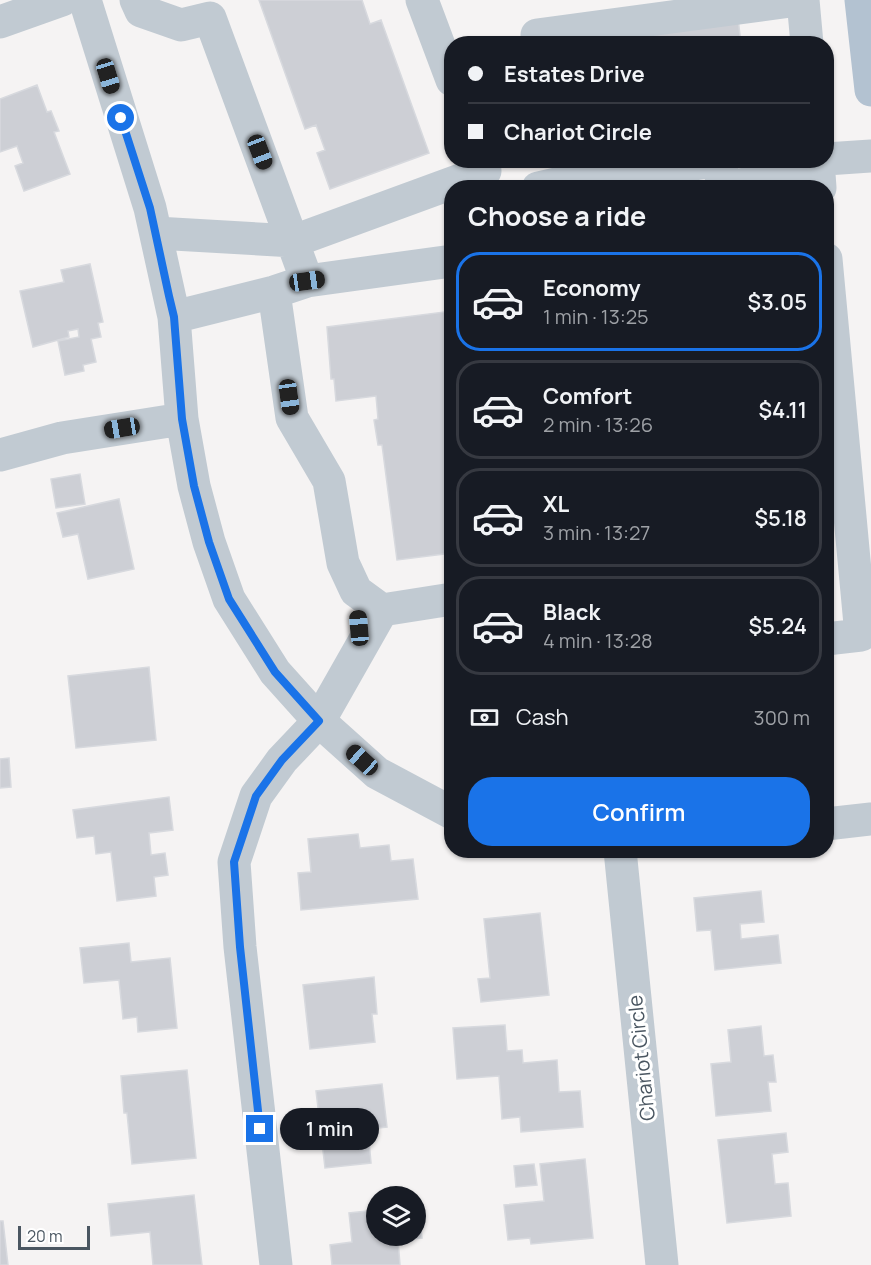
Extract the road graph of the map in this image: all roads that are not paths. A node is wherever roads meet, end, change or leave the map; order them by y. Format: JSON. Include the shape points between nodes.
{"nodes":[{"id":1,"x":62,"y":0,"type":"edge"},
{"id":2,"x":85,"y":0,"type":"edge"},
{"id":3,"x":136,"y":0,"type":"edge"},
{"id":4,"x":422,"y":0,"type":"edge"},
{"id":5,"x":798,"y":0,"type":"edge"},
{"id":6,"x":803,"y":0,"type":"edge"},
{"id":7,"x":861,"y":0,"type":"edge"},
{"id":8,"x":0,"y":22,"type":"edge"},
{"id":9,"x":537,"y":36,"type":"edge"},
{"id":10,"x":806,"y":36,"type":"edge"},
{"id":11,"x":444,"y":59,"type":"edge"},
{"id":12,"x":871,"y":90,"type":"edge"},
{"id":13,"x":871,"y":156,"type":"edge"},
{"id":14,"x":834,"y":159,"type":"edge"},
{"id":15,"x":799,"y":168,"type":"edge"},
{"id":16,"x":486,"y":173,"type":"edge"},
{"id":17,"x":671,"y":177,"type":"edge"},
{"id":18,"x":466,"y":180,"type":"edge"},
{"id":19,"x":628,"y":180,"type":"edge"},
{"id":20,"x":732,"y":180,"type":"edge"},
{"id":21,"x":444,"y":188,"type":"edge"},
{"id":22,"x":156,"y":233,"type":"junction"},
{"id":23,"x":294,"y":241,"type":"junction"},
{"id":24,"x":444,"y":262,"type":"edge"},
{"id":25,"x":307,"y":281,"type":"junction"},
{"id":26,"x":274,"y":292,"type":"junction"},
{"id":27,"x":174,"y":317,"type":"junction"},
{"id":28,"x":834,"y":369,"type":"edge"},
{"id":29,"x":182,"y":419,"type":"junction"},
{"id":30,"x":0,"y":455,"type":"edge"},
{"id":31,"x":356,"y":591,"type":"junction"},
{"id":32,"x":444,"y":600,"type":"edge"},
{"id":33,"x":382,"y":610,"type":"junction"},
{"id":34,"x":834,"y":638,"type":"edge"},
{"id":35,"x":361,"y":647,"type":"junction"},
{"id":36,"x":319,"y":721,"type":"junction"},
{"id":37,"x":444,"y":809,"type":"edge"},
{"id":38,"x":871,"y":819,"type":"edge"},
{"id":39,"x":834,"y":823,"type":"edge"},
{"id":40,"x":621,"y":858,"type":"edge"},
{"id":41,"x":276,"y":1265,"type":"edge"},
{"id":42,"x":662,"y":1265,"type":"edge"}],
"edges":[{"from":1,"to":8,"type":"street"},
{"from":2,"to":22,"type":"street"},
{"from":3,"to":23,"type":"street","via":[[141,11],[181,25],[210,18]]},
{"from":4,"to":11,"type":"street"},
{"from":5,"to":9,"type":"street"},
{"from":6,"to":10,"type":"street"},
{"from":7,"to":12,"type":"main road"},
{"from":13,"to":14,"type":"street"},
{"from":15,"to":20,"type":"street","via":[[784,178]]},
{"from":16,"to":18,"type":"street"},
{"from":17,"to":19,"type":"street"},
{"from":17,"to":20,"type":"street"},
{"from":21,"to":23,"type":"street"},
{"from":22,"to":23,"type":"street"},
{"from":22,"to":27,"type":"street"},
{"from":23,"to":25,"type":"street"},
{"from":24,"to":25,"type":"street"},
{"from":25,"to":26,"type":"street"},
{"from":26,"to":27,"type":"street"},
{"from":26,"to":31,"type":"street","via":[[292,418],[329,481],[343,564]]},
{"from":27,"to":29,"type":"street"},
{"from":28,"to":34,"type":"street","via":[[861,635]]},
{"from":29,"to":30,"type":"street","via":[[62,438]]},
{"from":29,"to":36,"type":"street","via":[[194,486],[229,599],[275,672]]},
{"from":31,"to":33,"type":"street"},
{"from":31,"to":35,"type":"street"},
{"from":32,"to":33,"type":"street"},
{"from":33,"to":35,"type":"street"},
{"from":35,"to":36,"type":"street"},
{"from":36,"to":37,"type":"street","via":[[377,772]]},
{"from":36,"to":41,"type":"street","via":[[282,760],[256,796],[234,862]]},
{"from":38,"to":39,"type":"street"},
{"from":40,"to":42,"type":"street","name":"Chariot Circle"}]}
